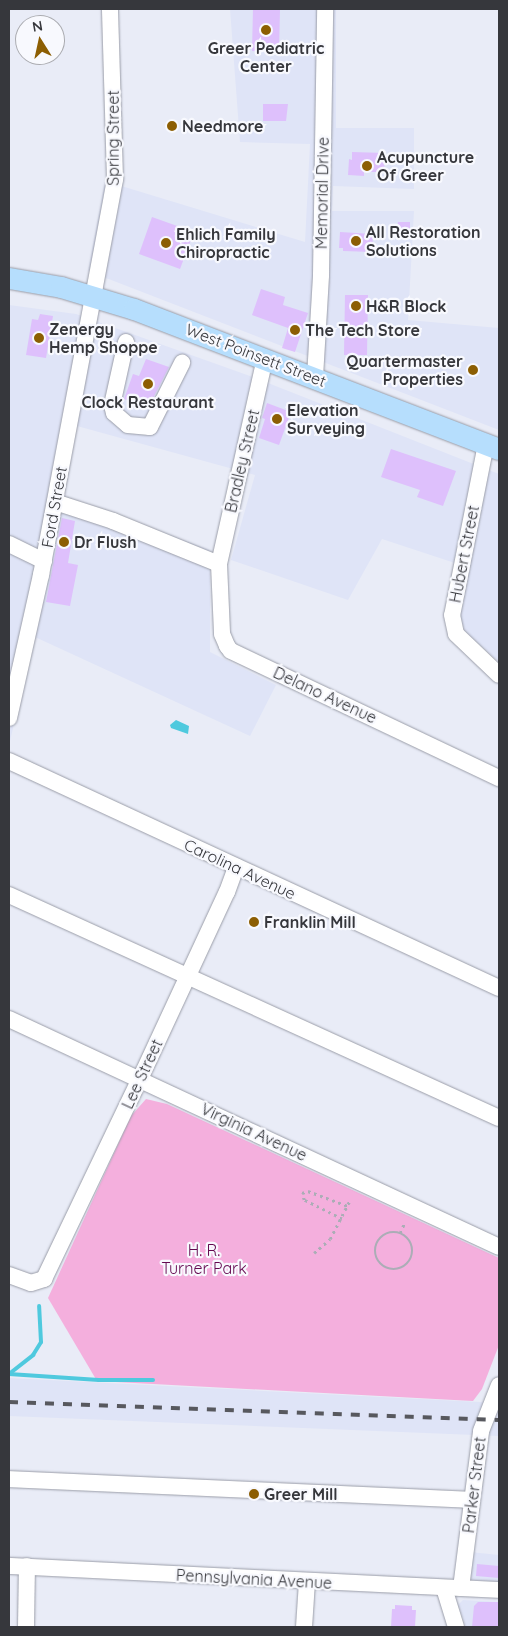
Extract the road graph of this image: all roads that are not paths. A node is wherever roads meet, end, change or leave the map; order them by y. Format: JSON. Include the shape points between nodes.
{"nodes":[{"id":1,"x":110,"y":9,"type":"edge"},
{"id":2,"x":325,"y":9,"type":"edge"},
{"id":3,"x":9,"y":278,"type":"edge"},
{"id":4,"x":93,"y":295,"type":"junction"},
{"id":5,"x":126,"y":342,"type":"dead end"},
{"id":6,"x":265,"y":358,"type":"junction"},
{"id":7,"x":182,"y":363,"type":"dead end"},
{"id":8,"x":315,"y":377,"type":"junction"},
{"id":9,"x":493,"y":446,"type":"edge"},
{"id":10,"x":55,"y":502,"type":"junction"},
{"id":11,"x":9,"y":544,"type":"edge"},
{"id":12,"x":44,"y":561,"type":"junction"},
{"id":13,"x":219,"y":564,"type":"junction"},
{"id":14,"x":499,"y":675,"type":"edge"},
{"id":15,"x":9,"y":718,"type":"edge"},
{"id":16,"x":9,"y":761,"type":"edge"},
{"id":17,"x":499,"y":778,"type":"edge"},
{"id":18,"x":236,"y":867,"type":"junction"},
{"id":19,"x":9,"y":896,"type":"edge"},
{"id":20,"x":188,"y":977,"type":"junction"},
{"id":21,"x":499,"y":988,"type":"edge"},
{"id":22,"x":9,"y":1019,"type":"edge"},
{"id":23,"x":140,"y":1079,"type":"junction"},
{"id":24,"x":499,"y":1118,"type":"edge"},
{"id":25,"x":499,"y":1246,"type":"edge"},
{"id":26,"x":9,"y":1275,"type":"edge"},
{"id":27,"x":499,"y":1385,"type":"edge"},
{"id":28,"x":9,"y":1479,"type":"edge"},
{"id":29,"x":472,"y":1500,"type":"junction"},
{"id":30,"x":9,"y":1566,"type":"edge"},
{"id":31,"x":27,"y":1566,"type":"junction"},
{"id":32,"x":307,"y":1582,"type":"junction"},
{"id":33,"x":444,"y":1588,"type":"junction"},
{"id":34,"x":461,"y":1588,"type":"junction"},
{"id":35,"x":499,"y":1590,"type":"edge"},
{"id":36,"x":26,"y":1627,"type":"edge"},
{"id":37,"x":304,"y":1627,"type":"edge"},
{"id":38,"x":456,"y":1627,"type":"edge"}],
"edges":[{"from":1,"to":4,"type":"street","name":"Spring Street","via":[[116,169]]},
{"from":2,"to":8,"type":"street","name":"Memorial Drive","via":[[320,294]]},
{"from":3,"to":4,"type":"main road","name":"West Poinsett Street"},
{"from":4,"to":6,"type":"main road","name":"West Poinsett Street"},
{"from":4,"to":10,"type":"street","name":"Ford Street"},
{"from":5,"to":7,"type":"street","via":[[112,405],[114,413],[128,425],[150,427],[155,422]]},
{"from":6,"to":8,"type":"main road","name":"West Poinsett Street"},
{"from":6,"to":13,"type":"street","name":"Bradley Street"},
{"from":8,"to":9,"type":"main road","name":"West Poinsett Street"},
{"from":9,"to":14,"type":"street","name":"Hubert Street","via":[[452,615],[456,634]]},
{"from":10,"to":12,"type":"street","name":"Ford Street"},
{"from":10,"to":13,"type":"street","via":[[113,521]]},
{"from":11,"to":12,"type":"street"},
{"from":12,"to":15,"type":"street","name":"Ford Street"},
{"from":13,"to":17,"type":"street","name":"Delano Avenue","via":[[222,634],[231,651]]},
{"from":16,"to":18,"type":"street","name":"Carolina Avenue"},
{"from":18,"to":20,"type":"street","name":"Lee Street"},
{"from":18,"to":21,"type":"street","name":"Carolina Avenue"},
{"from":19,"to":20,"type":"street"},
{"from":20,"to":23,"type":"street","name":"Lee Street"},
{"from":20,"to":24,"type":"street"},
{"from":22,"to":23,"type":"street","name":"Virginia Avenue"},
{"from":23,"to":25,"type":"street","name":"Virginia Avenue"},
{"from":23,"to":26,"type":"street","name":"Lee Street","via":[[44,1278],[31,1283]]},
{"from":27,"to":29,"type":"street","name":"Parker Street","via":[[481,1431]]},
{"from":28,"to":29,"type":"street"},
{"from":29,"to":34,"type":"street","name":"Parker Street"},
{"from":30,"to":31,"type":"street","name":"Pennsylvania Avenue"},
{"from":31,"to":32,"type":"street","name":"Pennsylvania Avenue"},
{"from":31,"to":36,"type":"street"},
{"from":32,"to":33,"type":"street","name":"Pennsylvania Avenue"},
{"from":32,"to":37,"type":"street"},
{"from":33,"to":34,"type":"street","name":"Pennsylvania Avenue"},
{"from":33,"to":38,"type":"street"},
{"from":34,"to":35,"type":"street","name":"Pennsylvania Avenue"}]}
